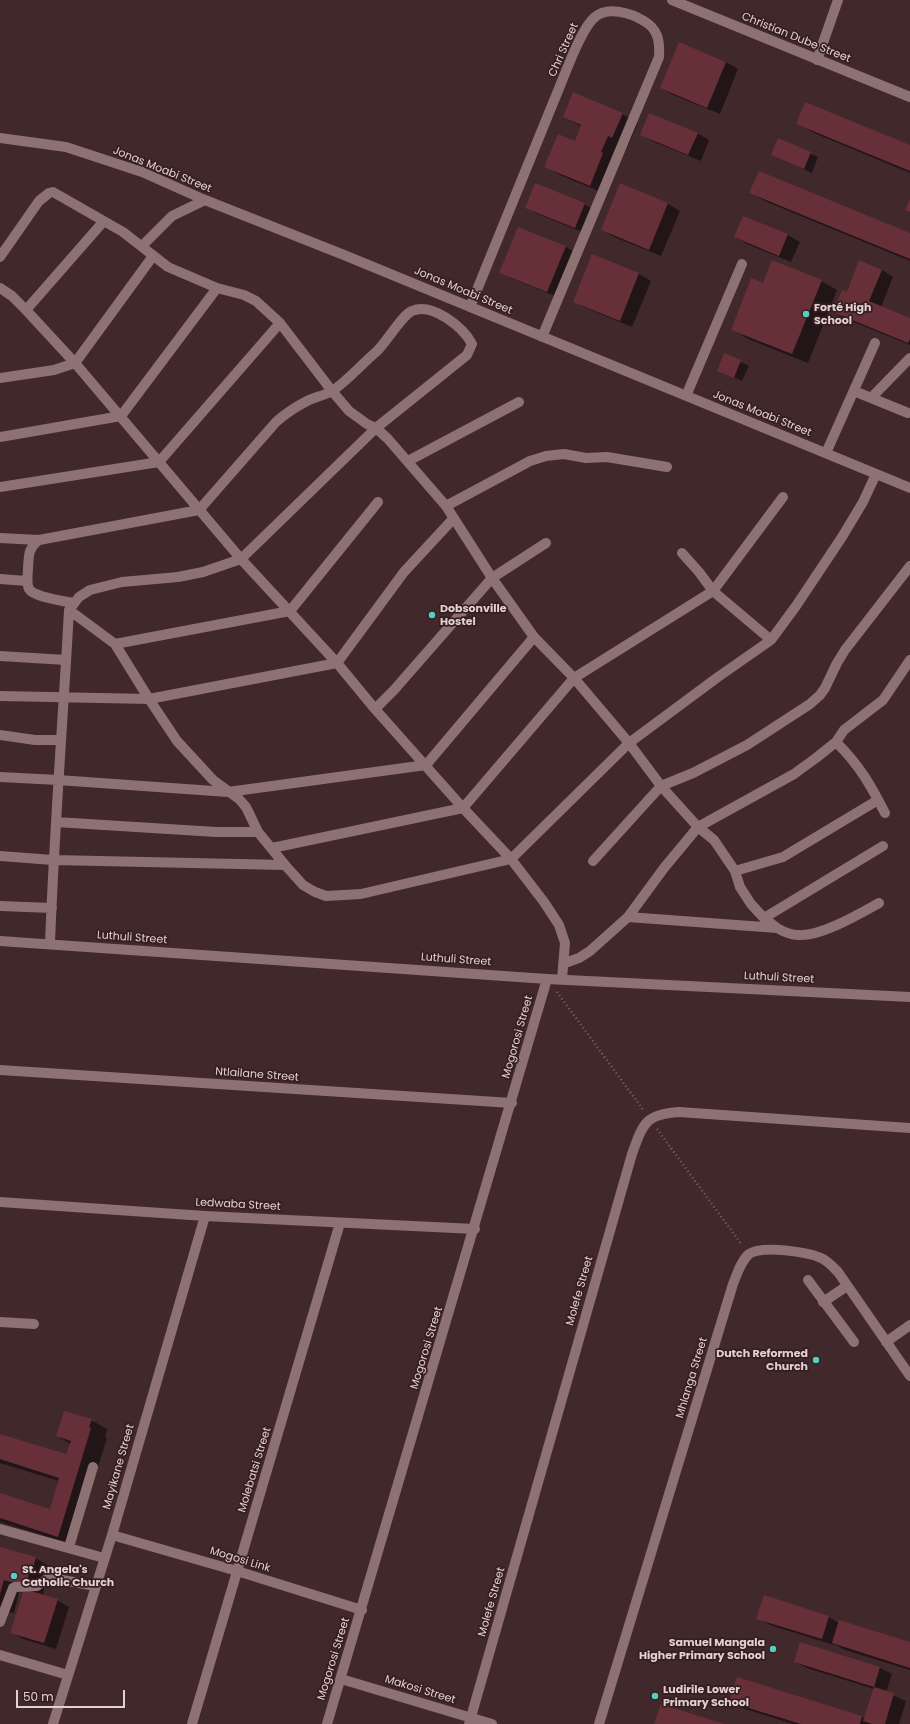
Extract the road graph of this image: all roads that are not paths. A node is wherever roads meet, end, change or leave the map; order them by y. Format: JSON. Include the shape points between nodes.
{"nodes":[{"id":1,"x":672,"y":0,"type":"edge"},
{"id":2,"x":838,"y":0,"type":"edge"},
{"id":3,"x":817,"y":60,"type":"junction"},
{"id":4,"x":910,"y":97,"type":"edge"},
{"id":5,"x":0,"y":138,"type":"edge"},
{"id":6,"x":205,"y":200,"type":"junction"},
{"id":7,"x":103,"y":222,"type":"junction"},
{"id":8,"x":142,"y":246,"type":"junction"},
{"id":9,"x":153,"y":256,"type":"junction"},
{"id":10,"x":0,"y":257,"type":"edge"},
{"id":11,"x":742,"y":264,"type":"dead end"},
{"id":12,"x":0,"y":288,"type":"edge"},
{"id":13,"x":217,"y":288,"type":"junction"},
{"id":14,"x":470,"y":308,"type":"junction"},
{"id":15,"x":26,"y":310,"type":"junction"},
{"id":16,"x":280,"y":323,"type":"junction"},
{"id":17,"x":542,"y":337,"type":"junction"},
{"id":18,"x":875,"y":343,"type":"dead end"},
{"id":19,"x":910,"y":358,"type":"edge"},
{"id":20,"x":75,"y":363,"type":"junction"},
{"id":21,"x":0,"y":378,"type":"edge"},
{"id":22,"x":332,"y":391,"type":"junction"},
{"id":23,"x":854,"y":391,"type":"junction"},
{"id":24,"x":686,"y":396,"type":"junction"},
{"id":25,"x":871,"y":398,"type":"junction"},
{"id":26,"x":519,"y":402,"type":"dead end"},
{"id":27,"x":908,"y":414,"type":"dead end"},
{"id":28,"x":121,"y":416,"type":"junction"},
{"id":29,"x":376,"y":428,"type":"junction"},
{"id":30,"x":0,"y":437,"type":"edge"},
{"id":31,"x":826,"y":453,"type":"junction"},
{"id":32,"x":408,"y":461,"type":"junction"},
{"id":33,"x":159,"y":462,"type":"junction"},
{"id":34,"x":667,"y":467,"type":"dead end"},
{"id":35,"x":876,"y":474,"type":"junction"},
{"id":36,"x":0,"y":487,"type":"edge"},
{"id":37,"x":910,"y":488,"type":"edge"},
{"id":38,"x":783,"y":497,"type":"dead end"},
{"id":39,"x":378,"y":502,"type":"dead end"},
{"id":40,"x":446,"y":506,"type":"junction"},
{"id":41,"x":199,"y":510,"type":"junction"},
{"id":42,"x":453,"y":518,"type":"junction"},
{"id":43,"x":0,"y":538,"type":"edge"},
{"id":44,"x":39,"y":540,"type":"junction"},
{"id":45,"x":546,"y":543,"type":"dead end"},
{"id":46,"x":682,"y":553,"type":"dead end"},
{"id":47,"x":241,"y":559,"type":"junction"},
{"id":48,"x":910,"y":566,"type":"edge"},
{"id":49,"x":492,"y":578,"type":"junction"},
{"id":50,"x":0,"y":579,"type":"edge"},
{"id":51,"x":27,"y":581,"type":"junction"},
{"id":52,"x":713,"y":591,"type":"junction"},
{"id":53,"x":71,"y":606,"type":"junction"},
{"id":54,"x":290,"y":611,"type":"junction"},
{"id":55,"x":534,"y":637,"type":"junction"},
{"id":56,"x":771,"y":640,"type":"junction"},
{"id":57,"x":115,"y":644,"type":"junction"},
{"id":58,"x":0,"y":656,"type":"edge"},
{"id":59,"x":66,"y":660,"type":"junction"},
{"id":60,"x":910,"y":660,"type":"edge"},
{"id":61,"x":337,"y":663,"type":"junction"},
{"id":62,"x":574,"y":678,"type":"junction"},
{"id":63,"x":0,"y":696,"type":"edge"},
{"id":64,"x":63,"y":697,"type":"junction"},
{"id":65,"x":149,"y":699,"type":"junction"},
{"id":66,"x":375,"y":709,"type":"junction"},
{"id":67,"x":0,"y":735,"type":"edge"},
{"id":68,"x":60,"y":740,"type":"junction"},
{"id":69,"x":836,"y":742,"type":"junction"},
{"id":70,"x":629,"y":743,"type":"junction"},
{"id":71,"x":426,"y":765,"type":"junction"},
{"id":72,"x":0,"y":777,"type":"edge"},
{"id":73,"x":58,"y":780,"type":"junction"},
{"id":74,"x":661,"y":786,"type":"junction"},
{"id":75,"x":228,"y":792,"type":"junction"},
{"id":76,"x":878,"y":800,"type":"junction"},
{"id":77,"x":463,"y":808,"type":"junction"},
{"id":78,"x":885,"y":814,"type":"dead end"},
{"id":79,"x":56,"y":822,"type":"junction"},
{"id":80,"x":698,"y":827,"type":"junction"},
{"id":81,"x":258,"y":832,"type":"junction"},
{"id":82,"x":883,"y":846,"type":"dead end"},
{"id":83,"x":272,"y":848,"type":"junction"},
{"id":84,"x":0,"y":856,"type":"edge"},
{"id":85,"x":510,"y":859,"type":"junction"},
{"id":86,"x":54,"y":860,"type":"junction"},
{"id":87,"x":593,"y":861,"type":"dead end"},
{"id":88,"x":285,"y":865,"type":"junction"},
{"id":89,"x":735,"y":871,"type":"junction"},
{"id":90,"x":879,"y":903,"type":"dead end"},
{"id":91,"x":0,"y":906,"type":"edge"},
{"id":92,"x":52,"y":908,"type":"junction"},
{"id":93,"x":628,"y":917,"type":"junction"},
{"id":94,"x":764,"y":918,"type":"junction"},
{"id":95,"x":777,"y":928,"type":"junction"},
{"id":96,"x":0,"y":941,"type":"edge"},
{"id":97,"x":50,"y":944,"type":"junction"},
{"id":98,"x":565,"y":963,"type":"junction"},
{"id":99,"x":547,"y":978,"type":"junction"},
{"id":100,"x":562,"y":979,"type":"junction"},
{"id":101,"x":910,"y":997,"type":"edge"},
{"id":102,"x":0,"y":1070,"type":"edge"},
{"id":103,"x":512,"y":1104,"type":"junction"},
{"id":104,"x":910,"y":1128,"type":"edge"},
{"id":105,"x":0,"y":1202,"type":"edge"},
{"id":106,"x":205,"y":1216,"type":"junction"},
{"id":107,"x":340,"y":1223,"type":"junction"},
{"id":108,"x":474,"y":1229,"type":"junction"},
{"id":109,"x":808,"y":1280,"type":"dead end"},
{"id":110,"x":847,"y":1286,"type":"junction"},
{"id":111,"x":823,"y":1302,"type":"junction"},
{"id":112,"x":0,"y":1322,"type":"edge"},
{"id":113,"x":34,"y":1324,"type":"dead end"},
{"id":114,"x":910,"y":1325,"type":"edge"},
{"id":115,"x":854,"y":1342,"type":"dead end"},
{"id":116,"x":886,"y":1342,"type":"junction"},
{"id":117,"x":910,"y":1376,"type":"edge"},
{"id":118,"x":93,"y":1467,"type":"dead end"},
{"id":119,"x":0,"y":1529,"type":"edge"},
{"id":120,"x":112,"y":1535,"type":"junction"},
{"id":121,"x":69,"y":1547,"type":"junction"},
{"id":122,"x":104,"y":1558,"type":"junction"},
{"id":123,"x":237,"y":1571,"type":"junction"},
{"id":124,"x":96,"y":1586,"type":"junction"},
{"id":125,"x":362,"y":1610,"type":"junction"},
{"id":126,"x":0,"y":1622,"type":"edge"},
{"id":127,"x":0,"y":1655,"type":"edge"},
{"id":128,"x":68,"y":1675,"type":"junction"},
{"id":129,"x":341,"y":1679,"type":"junction"},
{"id":130,"x":470,"y":1721,"type":"edge"},
{"id":131,"x":53,"y":1724,"type":"edge"},
{"id":132,"x":192,"y":1724,"type":"edge"},
{"id":133,"x":328,"y":1724,"type":"edge"},
{"id":134,"x":492,"y":1724,"type":"edge"},
{"id":135,"x":599,"y":1724,"type":"edge"}],
"edges":[{"from":1,"to":3,"type":"street","name":"Christian Dube Street"},
{"from":2,"to":3,"type":"street"},
{"from":3,"to":4,"type":"street","name":"Christian Dube Street"},
{"from":5,"to":6,"type":"street","name":"Jonas Moabi Street","via":[[66,147],[93,155],[142,172]]},
{"from":6,"to":8,"type":"street","via":[[172,216]]},
{"from":6,"to":14,"type":"street","name":"Jonas Moabi Street"},
{"from":7,"to":8,"type":"street"},
{"from":7,"to":10,"type":"street","via":[[58,194],[49,193],[39,201]]},
{"from":7,"to":15,"type":"street"},
{"from":8,"to":9,"type":"street"},
{"from":9,"to":13,"type":"street","via":[[168,267]]},
{"from":9,"to":20,"type":"street"},
{"from":11,"to":24,"type":"street"},
{"from":12,"to":15,"type":"street"},
{"from":13,"to":16,"type":"street","via":[[256,301]]},
{"from":13,"to":28,"type":"street"},
{"from":14,"to":17,"type":"street","name":"Jonas Moabi Street"},
{"from":14,"to":17,"type":"street","name":"Chri Street","via":[[568,67],[589,23],[604,12],[614,11],[640,18],[657,32],[660,44],[659,57]]},
{"from":15,"to":20,"type":"street"},
{"from":16,"to":22,"type":"street"},
{"from":16,"to":33,"type":"street"},
{"from":17,"to":24,"type":"street","name":"Jonas Moabi Street"},
{"from":18,"to":23,"type":"street"},
{"from":19,"to":25,"type":"street"},
{"from":20,"to":21,"type":"street","via":[[54,370]]},
{"from":20,"to":28,"type":"street"},
{"from":22,"to":29,"type":"street","via":[[359,420]]},
{"from":22,"to":29,"type":"street","via":[[381,347],[412,311],[429,310],[447,318],[469,338],[472,344],[467,355]]},
{"from":22,"to":41,"type":"street","via":[[287,412]]},
{"from":23,"to":25,"type":"street"},
{"from":23,"to":31,"type":"street"},
{"from":24,"to":31,"type":"street","name":"Jonas Moabi Street"},
{"from":25,"to":27,"type":"street"},
{"from":26,"to":32,"type":"street"},
{"from":28,"to":30,"type":"street"},
{"from":28,"to":33,"type":"street"},
{"from":29,"to":32,"type":"street"},
{"from":29,"to":47,"type":"street"},
{"from":31,"to":35,"type":"street","name":"Jonas Moabi Street"},
{"from":32,"to":40,"type":"street"},
{"from":33,"to":36,"type":"street"},
{"from":33,"to":41,"type":"street"},
{"from":34,"to":40,"type":"street","via":[[607,457],[586,458],[564,454],[546,456],[530,461]]},
{"from":35,"to":37,"type":"street","name":"Jonas Moabi Street"},
{"from":35,"to":56,"type":"street","via":[[842,537]]},
{"from":38,"to":52,"type":"street"},
{"from":39,"to":54,"type":"street"},
{"from":40,"to":42,"type":"street"},
{"from":41,"to":44,"type":"street"},
{"from":41,"to":47,"type":"street"},
{"from":42,"to":49,"type":"street"},
{"from":42,"to":61,"type":"street","via":[[404,572]]},
{"from":43,"to":44,"type":"street"},
{"from":44,"to":51,"type":"street","via":[[30,548]]},
{"from":45,"to":49,"type":"street"},
{"from":46,"to":52,"type":"street"},
{"from":47,"to":53,"type":"street","via":[[203,572],[122,582],[90,590]]},
{"from":47,"to":54,"type":"street"},
{"from":48,"to":74,"type":"street","via":[[845,650],[820,695],[747,745],[693,773]]},
{"from":49,"to":55,"type":"street"},
{"from":49,"to":66,"type":"street"},
{"from":50,"to":51,"type":"street"},
{"from":51,"to":53,"type":"street","via":[[33,593]]},
{"from":52,"to":56,"type":"street"},
{"from":52,"to":62,"type":"street"},
{"from":53,"to":57,"type":"street"},
{"from":53,"to":59,"type":"street"},
{"from":54,"to":57,"type":"street"},
{"from":54,"to":61,"type":"street"},
{"from":55,"to":62,"type":"street"},
{"from":55,"to":71,"type":"street"},
{"from":56,"to":70,"type":"street"},
{"from":57,"to":65,"type":"street"},
{"from":58,"to":59,"type":"street"},
{"from":59,"to":64,"type":"street"},
{"from":60,"to":69,"type":"street","via":[[883,700],[844,730]]},
{"from":61,"to":65,"type":"street"},
{"from":61,"to":66,"type":"street"},
{"from":62,"to":70,"type":"street"},
{"from":62,"to":77,"type":"street"},
{"from":63,"to":64,"type":"street"},
{"from":64,"to":65,"type":"street"},
{"from":64,"to":68,"type":"street"},
{"from":65,"to":75,"type":"street","via":[[177,741],[200,768]]},
{"from":66,"to":71,"type":"street"},
{"from":67,"to":68,"type":"street","via":[[35,740]]},
{"from":68,"to":73,"type":"street"},
{"from":69,"to":76,"type":"street","via":[[869,781]]},
{"from":69,"to":80,"type":"street","via":[[794,774]]},
{"from":70,"to":74,"type":"street"},
{"from":70,"to":85,"type":"street"},
{"from":71,"to":75,"type":"street"},
{"from":71,"to":77,"type":"street"},
{"from":72,"to":73,"type":"street"},
{"from":73,"to":75,"type":"street"},
{"from":73,"to":79,"type":"street"},
{"from":74,"to":80,"type":"street"},
{"from":74,"to":87,"type":"street"},
{"from":75,"to":81,"type":"street","via":[[246,807]]},
{"from":76,"to":78,"type":"street"},
{"from":76,"to":89,"type":"street","via":[[783,856]]},
{"from":77,"to":83,"type":"street"},
{"from":77,"to":85,"type":"street"},
{"from":79,"to":81,"type":"street","via":[[216,832]]},
{"from":79,"to":86,"type":"street"},
{"from":80,"to":89,"type":"street","via":[[718,845]]},
{"from":80,"to":93,"type":"street"},
{"from":81,"to":83,"type":"street"},
{"from":82,"to":94,"type":"street"},
{"from":83,"to":88,"type":"street"},
{"from":84,"to":86,"type":"street"},
{"from":85,"to":88,"type":"street","via":[[361,894],[338,896],[326,896],[303,885]]},
{"from":85,"to":98,"type":"street","via":[[559,925],[565,943]]},
{"from":86,"to":88,"type":"street"},
{"from":86,"to":92,"type":"street"},
{"from":89,"to":94,"type":"street","via":[[740,887]]},
{"from":90,"to":95,"type":"street","via":[[813,934],[799,936]]},
{"from":91,"to":92,"type":"street"},
{"from":92,"to":97,"type":"street"},
{"from":93,"to":95,"type":"street"},
{"from":93,"to":98,"type":"street","via":[[590,951]]},
{"from":94,"to":95,"type":"street"},
{"from":96,"to":97,"type":"street","name":"Luthuli Street"},
{"from":97,"to":99,"type":"street","name":"Luthuli Street"},
{"from":98,"to":100,"type":"street"},
{"from":99,"to":100,"type":"street","name":"Luthuli Street"},
{"from":99,"to":103,"type":"street","name":"Mogorosi Street"},
{"from":100,"to":101,"type":"street","name":"Luthuli Street"},
{"from":102,"to":103,"type":"street","name":"Ntlailane Street"},
{"from":103,"to":108,"type":"street","name":"Mogorosi Street"},
{"from":104,"to":130,"type":"street","name":"Molefe Street","via":[[679,1112],[655,1115],[646,1123],[632,1154]]},
{"from":105,"to":106,"type":"street","name":"Ledwaba Street"},
{"from":106,"to":107,"type":"street","name":"Ledwaba Street"},
{"from":106,"to":120,"type":"street","name":"Mayikane Street"},
{"from":107,"to":108,"type":"street","name":"Ledwaba Street"},
{"from":107,"to":123,"type":"street","name":"Molebatsi Street"},
{"from":108,"to":125,"type":"street","name":"Mogorosi Street"},
{"from":109,"to":111,"type":"street"},
{"from":110,"to":111,"type":"street"},
{"from":110,"to":116,"type":"street","name":"Mhlanga Street"},
{"from":110,"to":135,"type":"street","name":"Mhlanga Street","via":[[829,1262],[806,1254],[758,1250],[749,1255],[740,1266]]},
{"from":111,"to":115,"type":"street"},
{"from":112,"to":113,"type":"street"},
{"from":114,"to":116,"type":"street"},
{"from":116,"to":117,"type":"street","name":"Mhlanga Street"},
{"from":118,"to":121,"type":"street"},
{"from":119,"to":121,"type":"street"},
{"from":120,"to":122,"type":"street","name":"Mayikane Street"},
{"from":120,"to":123,"type":"street","name":"Mogosi Link"},
{"from":121,"to":122,"type":"street"},
{"from":122,"to":124,"type":"street","name":"Mayikane Street"},
{"from":123,"to":125,"type":"street","name":"Mogosi Link"},
{"from":123,"to":132,"type":"street","name":"Molebatsi Street"},
{"from":124,"to":126,"type":"street","via":[[48,1578],[37,1586],[15,1587]]},
{"from":124,"to":128,"type":"street","name":"Mayikane Street"},
{"from":125,"to":129,"type":"street","name":"Mogorosi Street"},
{"from":127,"to":128,"type":"street"},
{"from":128,"to":131,"type":"street","name":"Mayikane Street"},
{"from":129,"to":130,"type":"street","name":"Makosi Street"},
{"from":129,"to":133,"type":"street","name":"Mogorosi Street"},
{"from":130,"to":134,"type":"street","name":"Makosi Street"}]}
